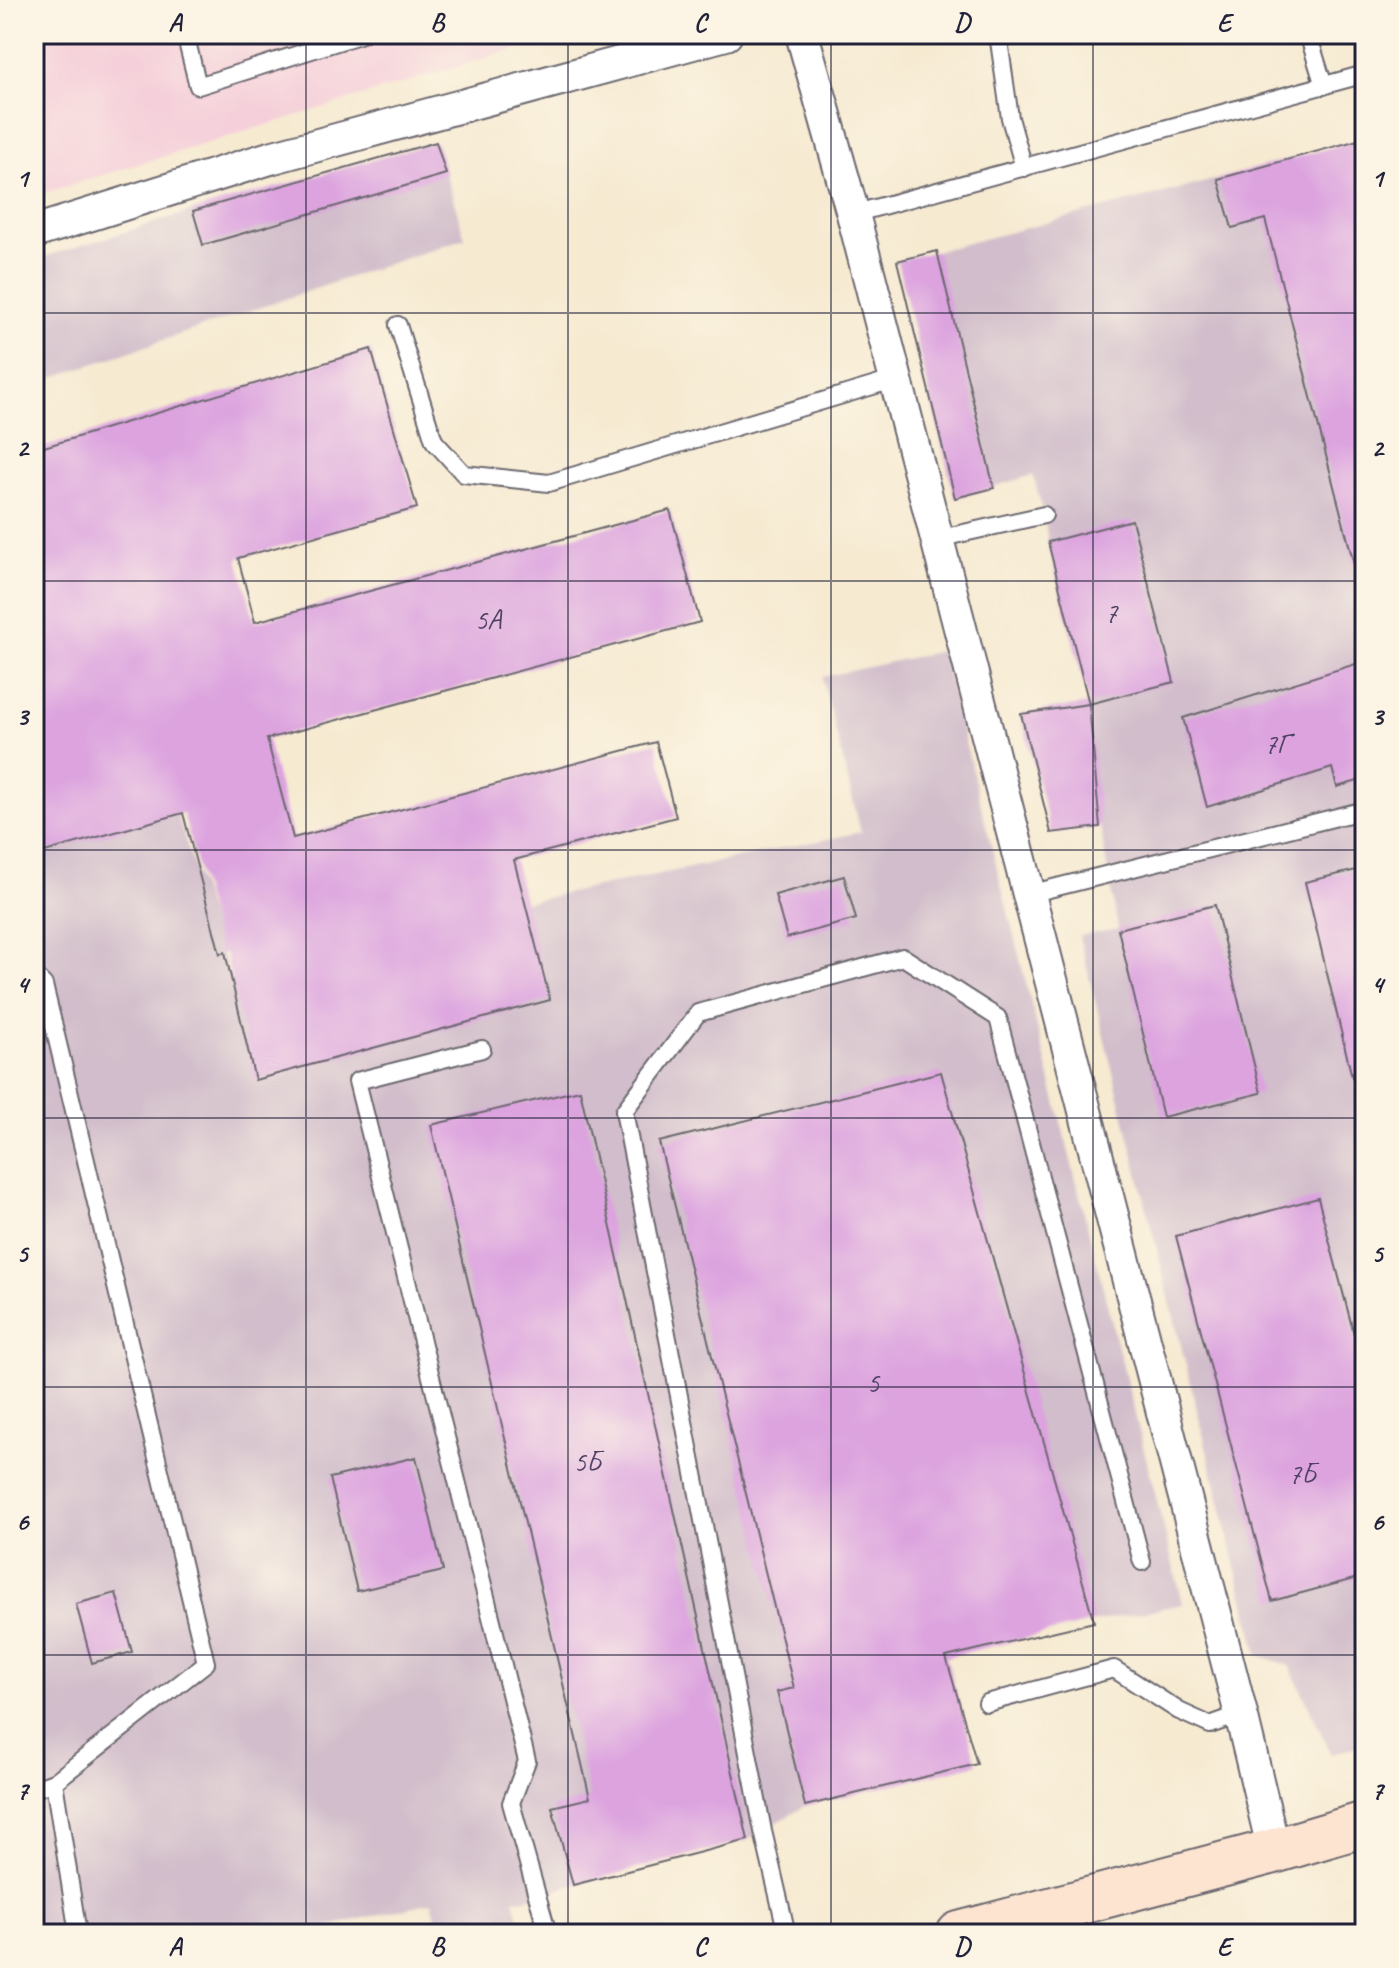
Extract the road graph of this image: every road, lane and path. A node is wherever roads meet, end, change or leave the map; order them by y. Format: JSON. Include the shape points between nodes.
{"nodes":[{"id":1,"x":185,"y":34,"type":"edge"},
{"id":2,"x":362,"y":34,"type":"edge"},
{"id":3,"x":726,"y":34,"type":"edge"},
{"id":4,"x":802,"y":34,"type":"edge"},
{"id":5,"x":998,"y":34,"type":"edge"},
{"id":6,"x":1308,"y":34,"type":"edge"},
{"id":7,"x":1365,"y":74,"type":"edge"},
{"id":8,"x":1324,"y":86,"type":"junction"},
{"id":9,"x":1024,"y":168,"type":"junction"},
{"id":10,"x":853,"y":214,"type":"junction"},
{"id":11,"x":34,"y":232,"type":"edge"},
{"id":12,"x":398,"y":325,"type":"dead end"},
{"id":13,"x":896,"y":379,"type":"junction"},
{"id":14,"x":1044,"y":515,"type":"dead end"},
{"id":15,"x":937,"y":539,"type":"junction"},
{"id":16,"x":1365,"y":810,"type":"edge"},
{"id":17,"x":1029,"y":894,"type":"junction"},
{"id":18,"x":34,"y":975,"type":"edge"},
{"id":19,"x":482,"y":1049,"type":"dead end"},
{"id":20,"x":1142,"y":1562,"type":"dead end"},
{"id":21,"x":987,"y":1703,"type":"dead end"},
{"id":22,"x":1241,"y":1714,"type":"junction"},
{"id":23,"x":54,"y":1782,"type":"junction"},
{"id":24,"x":34,"y":1789,"type":"edge"},
{"id":25,"x":1365,"y":1824,"type":"edge"},
{"id":26,"x":1274,"y":1851,"type":"junction"},
{"id":27,"x":78,"y":1934,"type":"edge"},
{"id":28,"x":548,"y":1934,"type":"edge"},
{"id":29,"x":787,"y":1934,"type":"edge"},
{"id":30,"x":959,"y":1934,"type":"edge"}],
"edges":[{"from":1,"to":2,"type":"lane","via":[[198,86]]},
{"from":3,"to":11,"type":"street","via":[[270,158]]},
{"from":4,"to":10,"type":"street"},
{"from":5,"to":9,"type":"lane","via":[[1010,118]]},
{"from":6,"to":8,"type":"lane"},
{"from":7,"to":8,"type":"lane"},
{"from":8,"to":9,"type":"lane"},
{"from":9,"to":10,"type":"lane"},
{"from":10,"to":13,"type":"street"},
{"from":12,"to":13,"type":"lane","via":[[434,441],[464,474],[478,476],[549,483]]},
{"from":13,"to":15,"type":"street"},
{"from":14,"to":15,"type":"lane"},
{"from":15,"to":17,"type":"street"},
{"from":16,"to":17,"type":"lane"},
{"from":17,"to":22,"type":"street"},
{"from":18,"to":23,"type":"lane","via":[[44,985],[206,1663]]},
{"from":19,"to":28,"type":"lane","via":[[357,1081],[527,1761],[511,1803]]},
{"from":20,"to":29,"type":"lane","via":[[998,1018],[903,957],[698,1013],[624,1111]]},
{"from":21,"to":22,"type":"lane","via":[[1114,1669],[1210,1725]]},
{"from":22,"to":26,"type":"street"},
{"from":23,"to":24,"type":"lane"},
{"from":23,"to":27,"type":"lane"},
{"from":25,"to":26,"type":"street"},
{"from":26,"to":30,"type":"street"}]}
